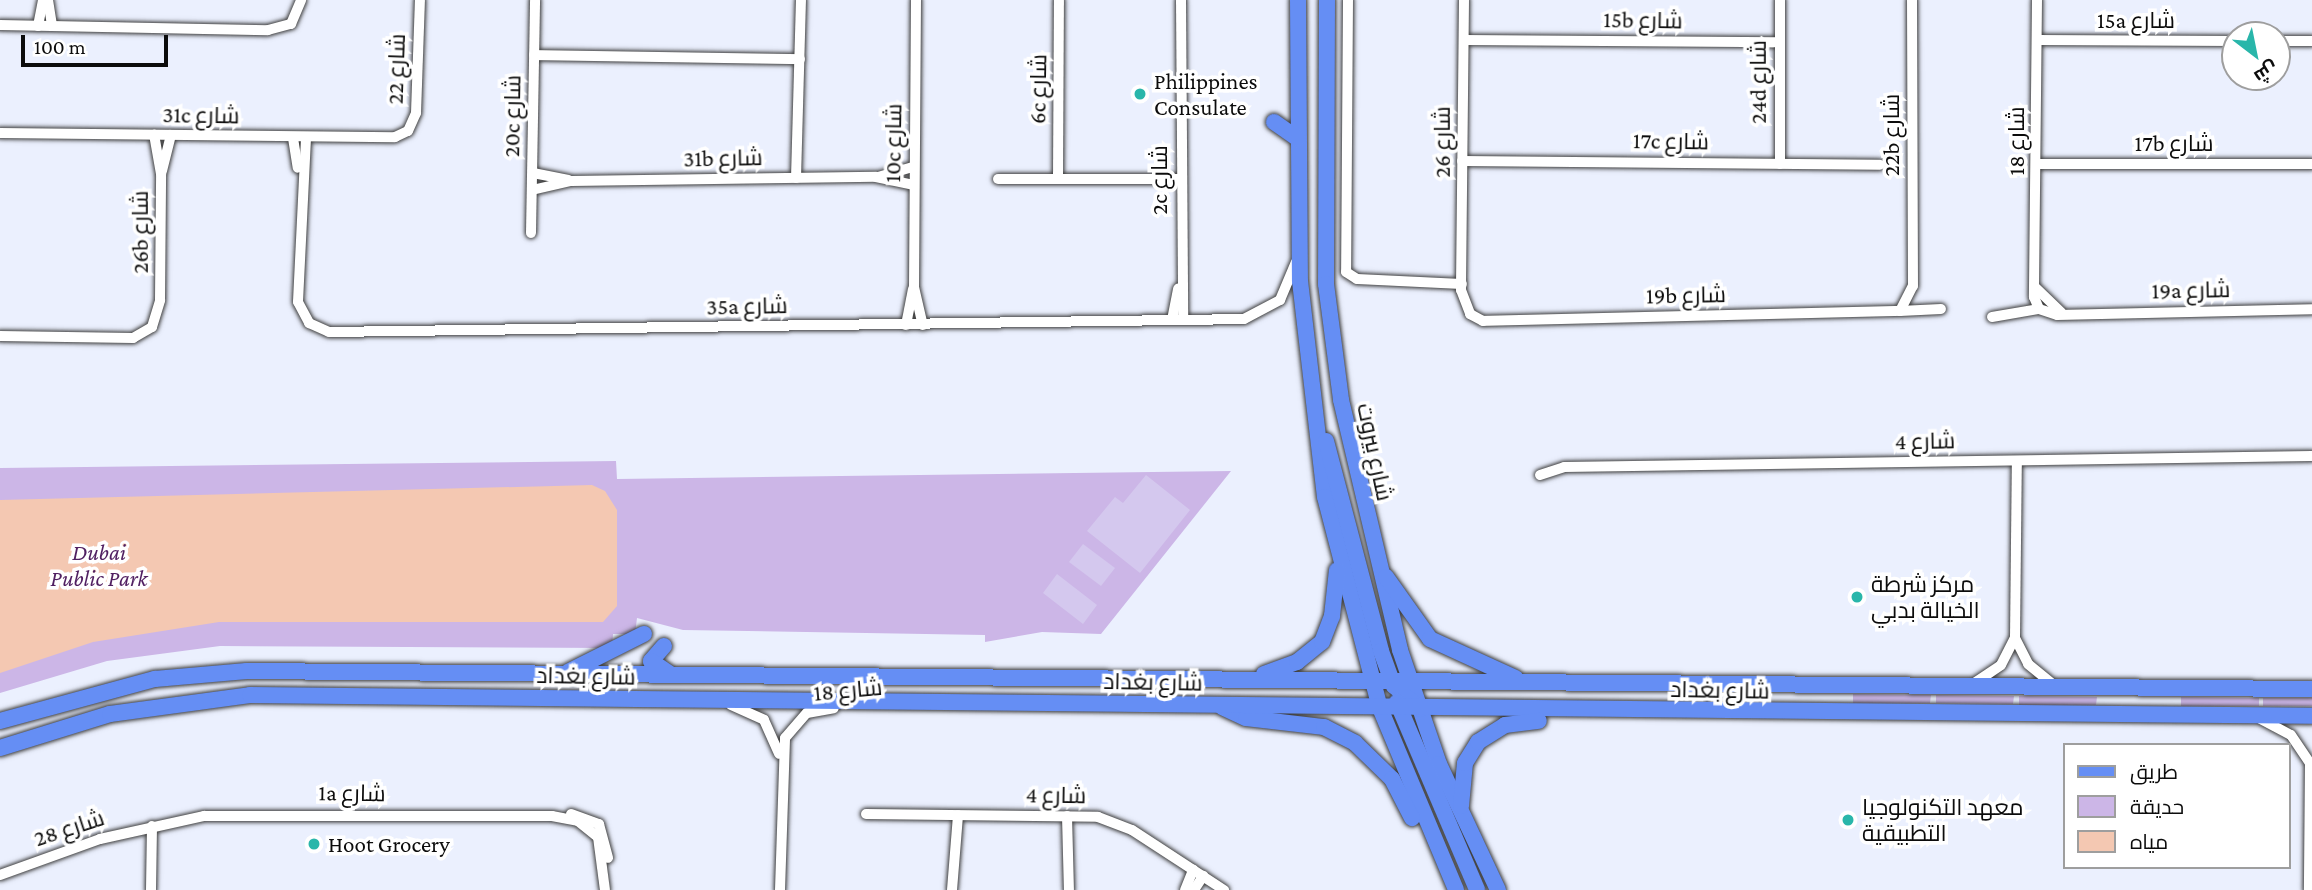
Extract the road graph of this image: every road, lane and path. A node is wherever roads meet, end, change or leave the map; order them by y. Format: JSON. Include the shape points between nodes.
{"nodes":[{"id":1,"x":46,"y":0,"type":"edge"},
{"id":2,"x":301,"y":0,"type":"edge"},
{"id":3,"x":419,"y":0,"type":"edge"},
{"id":4,"x":535,"y":0,"type":"edge"},
{"id":5,"x":802,"y":0,"type":"edge"},
{"id":6,"x":916,"y":0,"type":"edge"},
{"id":7,"x":1059,"y":0,"type":"edge"},
{"id":8,"x":1181,"y":0,"type":"edge"},
{"id":9,"x":1298,"y":0,"type":"edge"},
{"id":10,"x":1327,"y":0,"type":"edge"},
{"id":11,"x":1348,"y":0,"type":"edge"},
{"id":12,"x":1464,"y":0,"type":"edge"},
{"id":13,"x":1780,"y":0,"type":"edge"},
{"id":14,"x":1912,"y":0,"type":"edge"},
{"id":15,"x":2037,"y":0,"type":"edge"},
{"id":16,"x":0,"y":25,"type":"edge"},
{"id":17,"x":52,"y":25,"type":"junction"},
{"id":18,"x":38,"y":26,"type":"junction"},
{"id":19,"x":1464,"y":40,"type":"junction"},
{"id":20,"x":2037,"y":40,"type":"junction"},
{"id":21,"x":2221,"y":41,"type":"edge"},
{"id":22,"x":2291,"y":41,"type":"edge"},
{"id":23,"x":2312,"y":41,"type":"edge"},
{"id":24,"x":1779,"y":43,"type":"junction"},
{"id":25,"x":534,"y":55,"type":"junction"},
{"id":26,"x":800,"y":59,"type":"junction"},
{"id":27,"x":1274,"y":122,"type":"dead end"},
{"id":28,"x":0,"y":133,"type":"edge"},
{"id":29,"x":154,"y":135,"type":"junction"},
{"id":30,"x":171,"y":135,"type":"junction"},
{"id":31,"x":401,"y":135,"type":"joint"},
{"id":32,"x":293,"y":138,"type":"junction"},
{"id":33,"x":306,"y":138,"type":"junction"},
{"id":34,"x":1298,"y":139,"type":"junction"},
{"id":35,"x":1462,"y":161,"type":"junction"},
{"id":36,"x":1780,"y":164,"type":"junction"},
{"id":37,"x":2037,"y":164,"type":"junction"},
{"id":38,"x":2312,"y":164,"type":"edge"},
{"id":39,"x":1880,"y":165,"type":"dead end"},
{"id":40,"x":914,"y":167,"type":"junction"},
{"id":41,"x":533,"y":173,"type":"junction"},
{"id":42,"x":161,"y":174,"type":"junction"},
{"id":43,"x":876,"y":177,"type":"junction"},
{"id":44,"x":301,"y":178,"type":"junction"},
{"id":45,"x":796,"y":178,"type":"junction"},
{"id":46,"x":998,"y":179,"type":"dead end"},
{"id":47,"x":1058,"y":179,"type":"junction"},
{"id":48,"x":1180,"y":179,"type":"junction"},
{"id":49,"x":571,"y":181,"type":"junction"},
{"id":50,"x":913,"y":185,"type":"junction"},
{"id":51,"x":532,"y":190,"type":"junction"},
{"id":52,"x":531,"y":233,"type":"dead end"},
{"id":53,"x":1299,"y":253,"type":"junction"},
{"id":54,"x":1912,"y":271,"type":"junction"},
{"id":55,"x":2035,"y":282,"type":"junction"},
{"id":56,"x":1462,"y":284,"type":"junction"},
{"id":57,"x":914,"y":287,"type":"junction"},
{"id":58,"x":1941,"y":309,"type":"dead end"},
{"id":59,"x":2039,"y":309,"type":"junction"},
{"id":60,"x":2312,"y":309,"type":"edge"},
{"id":61,"x":1900,"y":311,"type":"junction"},
{"id":62,"x":2070,"y":314,"type":"junction"},
{"id":63,"x":1874,"y":315,"type":"junction"},
{"id":64,"x":1992,"y":317,"type":"dead end"},
{"id":65,"x":1498,"y":319,"type":"joint"},
{"id":66,"x":1178,"y":320,"type":"junction"},
{"id":67,"x":906,"y":325,"type":"junction"},
{"id":68,"x":923,"y":325,"type":"junction"},
{"id":69,"x":0,"y":336,"type":"edge"},
{"id":70,"x":1310,"y":404,"type":"junction"},
{"id":71,"x":2312,"y":456,"type":"edge"},
{"id":72,"x":2017,"y":461,"type":"junction"},
{"id":73,"x":1540,"y":475,"type":"dead end"},
{"id":74,"x":1374,"y":554,"type":"junction"},
{"id":75,"x":1338,"y":561,"type":"junction"},
{"id":76,"x":644,"y":634,"type":"dead end"},
{"id":77,"x":2015,"y":638,"type":"junction"},
{"id":78,"x":664,"y":646,"type":"dead end"},
{"id":79,"x":562,"y":675,"type":"junction"},
{"id":80,"x":676,"y":675,"type":"junction"},
{"id":81,"x":1252,"y":678,"type":"junction"},
{"id":82,"x":1371,"y":679,"type":"junction"},
{"id":83,"x":1391,"y":680,"type":"junction"},
{"id":84,"x":1410,"y":680,"type":"junction"},
{"id":85,"x":1520,"y":681,"type":"junction"},
{"id":86,"x":1969,"y":687,"type":"junction"},
{"id":87,"x":2057,"y":687,"type":"junction"},
{"id":88,"x":2312,"y":689,"type":"edge"},
{"id":89,"x":712,"y":700,"type":"junction"},
{"id":90,"x":909,"y":702,"type":"junction"},
{"id":91,"x":1220,"y":705,"type":"junction"},
{"id":92,"x":1380,"y":708,"type":"junction"},
{"id":93,"x":1401,"y":709,"type":"junction"},
{"id":94,"x":1420,"y":709,"type":"junction"},
{"id":95,"x":1719,"y":713,"type":"junction"},
{"id":96,"x":2254,"y":716,"type":"junction"},
{"id":97,"x":2312,"y":716,"type":"edge"},
{"id":98,"x":0,"y":721,"type":"edge"},
{"id":99,"x":0,"y":748,"type":"edge"},
{"id":100,"x":2311,"y":761,"type":"edge"},
{"id":101,"x":781,"y":764,"type":"junction"},
{"id":102,"x":1460,"y":812,"type":"junction"},
{"id":103,"x":866,"y":814,"type":"dead end"},
{"id":104,"x":954,"y":815,"type":"junction"},
{"id":105,"x":1071,"y":816,"type":"junction"},
{"id":106,"x":152,"y":826,"type":"junction"},
{"id":107,"x":1435,"y":848,"type":"junction"},
{"id":108,"x":1198,"y":873,"type":"junction"},
{"id":109,"x":0,"y":875,"type":"edge"},
{"id":110,"x":151,"y":890,"type":"edge"},
{"id":111,"x":606,"y":890,"type":"edge"},
{"id":112,"x":780,"y":890,"type":"edge"},
{"id":113,"x":952,"y":890,"type":"edge"},
{"id":114,"x":1069,"y":890,"type":"edge"},
{"id":115,"x":1185,"y":890,"type":"edge"},
{"id":116,"x":1194,"y":890,"type":"edge"},
{"id":117,"x":1224,"y":890,"type":"edge"},
{"id":118,"x":1456,"y":890,"type":"edge"},
{"id":119,"x":1477,"y":890,"type":"edge"},
{"id":120,"x":1498,"y":890,"type":"edge"},
{"id":121,"x":2309,"y":890,"type":"edge"}],
"edges":[{"from":1,"to":17,"type":"street"},
{"from":1,"to":18,"type":"street"},
{"from":2,"to":17,"type":"street","via":[[291,24],[268,30]]},
{"from":3,"to":31,"type":"street","name":"شارع 22","via":[[416,113]]},
{"from":4,"to":25,"type":"street","name":"20c شارع"},
{"from":5,"to":26,"type":"street"},
{"from":6,"to":40,"type":"street","name":"10c شارع"},
{"from":7,"to":47,"type":"street","name":"6c شارع"},
{"from":8,"to":48,"type":"street","name":"2c شارع"},
{"from":9,"to":34,"type":"main road"},
{"from":10,"to":74,"type":"main road","name":"شارع بيروت","via":[[1330,339]]},
{"from":11,"to":56,"type":"street","via":[[1346,272],[1357,279]]},
{"from":12,"to":19,"type":"street","name":"شارع 26"},
{"from":13,"to":24,"type":"street","name":"24d شارع"},
{"from":14,"to":54,"type":"street","name":"22b شارع"},
{"from":15,"to":20,"type":"street","name":"شارع 18"},
{"from":16,"to":18,"type":"street"},
{"from":17,"to":18,"type":"street"},
{"from":19,"to":24,"type":"street","name":"15b شارع"},
{"from":19,"to":35,"type":"street","name":"شارع 26"},
{"from":20,"to":21,"type":"street","name":"15a شارع"},
{"from":20,"to":37,"type":"street","name":"شارع 18"},
{"from":22,"to":23,"type":"street"},
{"from":24,"to":36,"type":"street","name":"24d شارع"},
{"from":25,"to":26,"type":"street"},
{"from":25,"to":41,"type":"street","name":"20c شارع"},
{"from":26,"to":45,"type":"street"},
{"from":27,"to":34,"type":"main road"},
{"from":28,"to":29,"type":"street","name":"31c شارع"},
{"from":29,"to":30,"type":"street","name":"31c شارع"},
{"from":29,"to":42,"type":"street","name":"26b شارع"},
{"from":30,"to":32,"type":"street","name":"31c شارع"},
{"from":30,"to":42,"type":"street","name":"26b شارع"},
{"from":31,"to":33,"type":"street","name":"31c شارع"},
{"from":32,"to":33,"type":"street","name":"31c شارع"},
{"from":32,"to":44,"type":"street","name":"35a شارع"},
{"from":33,"to":44,"type":"street","name":"35a شارع"},
{"from":34,"to":53,"type":"main road"},
{"from":35,"to":36,"type":"street","name":"17c شارع"},
{"from":35,"to":56,"type":"street","name":"شارع 26"},
{"from":36,"to":39,"type":"street","name":"17c شارع"},
{"from":37,"to":38,"type":"street","name":"17b شارع"},
{"from":37,"to":55,"type":"street","name":"شارع 18"},
{"from":40,"to":43,"type":"street","name":"31b شارع"},
{"from":40,"to":50,"type":"street","name":"10c شارع"},
{"from":41,"to":49,"type":"street","name":"31b شارع"},
{"from":41,"to":51,"type":"street","name":"20c شارع"},
{"from":42,"to":69,"type":"street","name":"26b شارع","via":[[158,318],[143,335]]},
{"from":43,"to":45,"type":"street","name":"31b شارع"},
{"from":43,"to":50,"type":"street","name":"31b شارع"},
{"from":44,"to":67,"type":"street","name":"35a شارع","via":[[298,302],[303,317],[322,331]]},
{"from":45,"to":49,"type":"street","name":"31b شارع"},
{"from":46,"to":47,"type":"street"},
{"from":47,"to":48,"type":"street"},
{"from":48,"to":66,"type":"street","name":"2c شارع"},
{"from":49,"to":51,"type":"street","name":"31b شارع"},
{"from":50,"to":57,"type":"street","name":"10c شارع"},
{"from":51,"to":52,"type":"street","name":"20c شارع"},
{"from":53,"to":66,"type":"street","name":"35a شارع","via":[[1285,292],[1264,313]]},
{"from":53,"to":70,"type":"main road"},
{"from":54,"to":61,"type":"street","name":"22b شارع","via":[[1911,299]]},
{"from":54,"to":63,"type":"street","name":"22b شارع","via":[[1902,303]]},
{"from":55,"to":59,"type":"street","name":"شارع 18"},
{"from":55,"to":62,"type":"street","via":[[2047,304]]},
{"from":56,"to":65,"type":"street","name":"شارع 26","via":[[1470,314]]},
{"from":57,"to":67,"type":"street","name":"10c شارع"},
{"from":57,"to":68,"type":"street","name":"10c شارع"},
{"from":58,"to":61,"type":"street"},
{"from":59,"to":62,"type":"street"},
{"from":59,"to":64,"type":"street"},
{"from":60,"to":62,"type":"street","name":"19a شارع"},
{"from":61,"to":63,"type":"street"},
{"from":63,"to":65,"type":"street","name":"19b شارع"},
{"from":66,"to":68,"type":"street","name":"35a شارع"},
{"from":67,"to":68,"type":"street","name":"35a شارع"},
{"from":70,"to":75,"type":"main road"},
{"from":70,"to":83,"type":"main road"},
{"from":71,"to":72,"type":"street","name":"شارع 4"},
{"from":72,"to":73,"type":"street","name":"شارع 4","via":[[1564,467]]},
{"from":72,"to":77,"type":"street"},
{"from":74,"to":84,"type":"main road","name":"شارع بيروت"},
{"from":74,"to":85,"type":"main road","via":[[1430,639]]},
{"from":75,"to":81,"type":"main road","via":[[1332,616],[1322,642],[1297,662]]},
{"from":75,"to":82,"type":"main road"},
{"from":76,"to":79,"type":"main road"},
{"from":77,"to":86,"type":"street","via":[[2001,665]]},
{"from":77,"to":87,"type":"street","via":[[2028,664]]},
{"from":78,"to":80,"type":"main road","via":[[652,653],[653,665]]},
{"from":79,"to":80,"type":"main road","name":"شارع بغداد"},
{"from":79,"to":98,"type":"main road","name":"شارع بغداد","via":[[198,674],[93,693]]},
{"from":80,"to":81,"type":"main road","name":"شارع بغداد"},
{"from":81,"to":82,"type":"main road","name":"شارع بغداد"},
{"from":82,"to":83,"type":"main road","name":"شارع بغداد"},
{"from":82,"to":92,"type":"main road"},
{"from":82,"to":93,"type":"main road"},
{"from":83,"to":84,"type":"main road","name":"شارع بغداد"},
{"from":83,"to":94,"type":"main road"},
{"from":84,"to":85,"type":"main road","name":"شارع بغداد"},
{"from":84,"to":94,"type":"main road","name":"شارع بيروت"},
{"from":85,"to":86,"type":"main road","name":"شارع بغداد"},
{"from":86,"to":87,"type":"main road","name":"شارع بغداد"},
{"from":87,"to":88,"type":"main road","name":"شارع بغداد"},
{"from":89,"to":90,"type":"main road","name":"شارع بغداد"},
{"from":89,"to":99,"type":"main road","name":"شارع بغداد","via":[[250,695],[110,714]]},
{"from":89,"to":101,"type":"street","name":"شارع 18","via":[[764,720]]},
{"from":90,"to":91,"type":"main road","name":"شارع بغداد"},
{"from":90,"to":101,"type":"street","name":"شارع 18","via":[[807,713],[789,729]]},
{"from":91,"to":92,"type":"main road","name":"شارع بغداد"},
{"from":91,"to":107,"type":"main road","via":[[1246,718],[1324,727],[1355,743],[1387,772]]},
{"from":92,"to":93,"type":"main road","name":"شارع بغداد"},
{"from":92,"to":107,"type":"main road"},
{"from":93,"to":94,"type":"main road","name":"شارع بغداد"},
{"from":93,"to":119,"type":"main road"},
{"from":94,"to":95,"type":"main road","name":"شارع بغداد"},
{"from":94,"to":102,"type":"main road","name":"شارع بيروت"},
{"from":95,"to":96,"type":"main road","name":"شارع بغداد"},
{"from":95,"to":102,"type":"main road","via":[[1505,725],[1471,750]]},
{"from":96,"to":97,"type":"main road","name":"شارع بغداد"},
{"from":96,"to":100,"type":"street","via":[[2291,736]]},
{"from":100,"to":121,"type":"street"},
{"from":101,"to":112,"type":"street","name":"شارع 18"},
{"from":102,"to":120,"type":"main road","name":"شارع بيروت"},
{"from":103,"to":104,"type":"street","name":"شارع 4"},
{"from":104,"to":105,"type":"street","name":"شارع 4"},
{"from":104,"to":113,"type":"street"},
{"from":105,"to":108,"type":"street","name":"شارع 4","via":[[1121,825]]},
{"from":105,"to":114,"type":"street"},
{"from":106,"to":109,"type":"street","name":"شارع 28"},
{"from":106,"to":110,"type":"street"},
{"from":106,"to":111,"type":"street","name":"1a شارع","via":[[227,814],[578,814],[599,824],[609,842]]},
{"from":107,"to":118,"type":"main road"},
{"from":108,"to":115,"type":"street"},
{"from":108,"to":116,"type":"street"},
{"from":108,"to":117,"type":"street","name":"شارع 4"}]}
